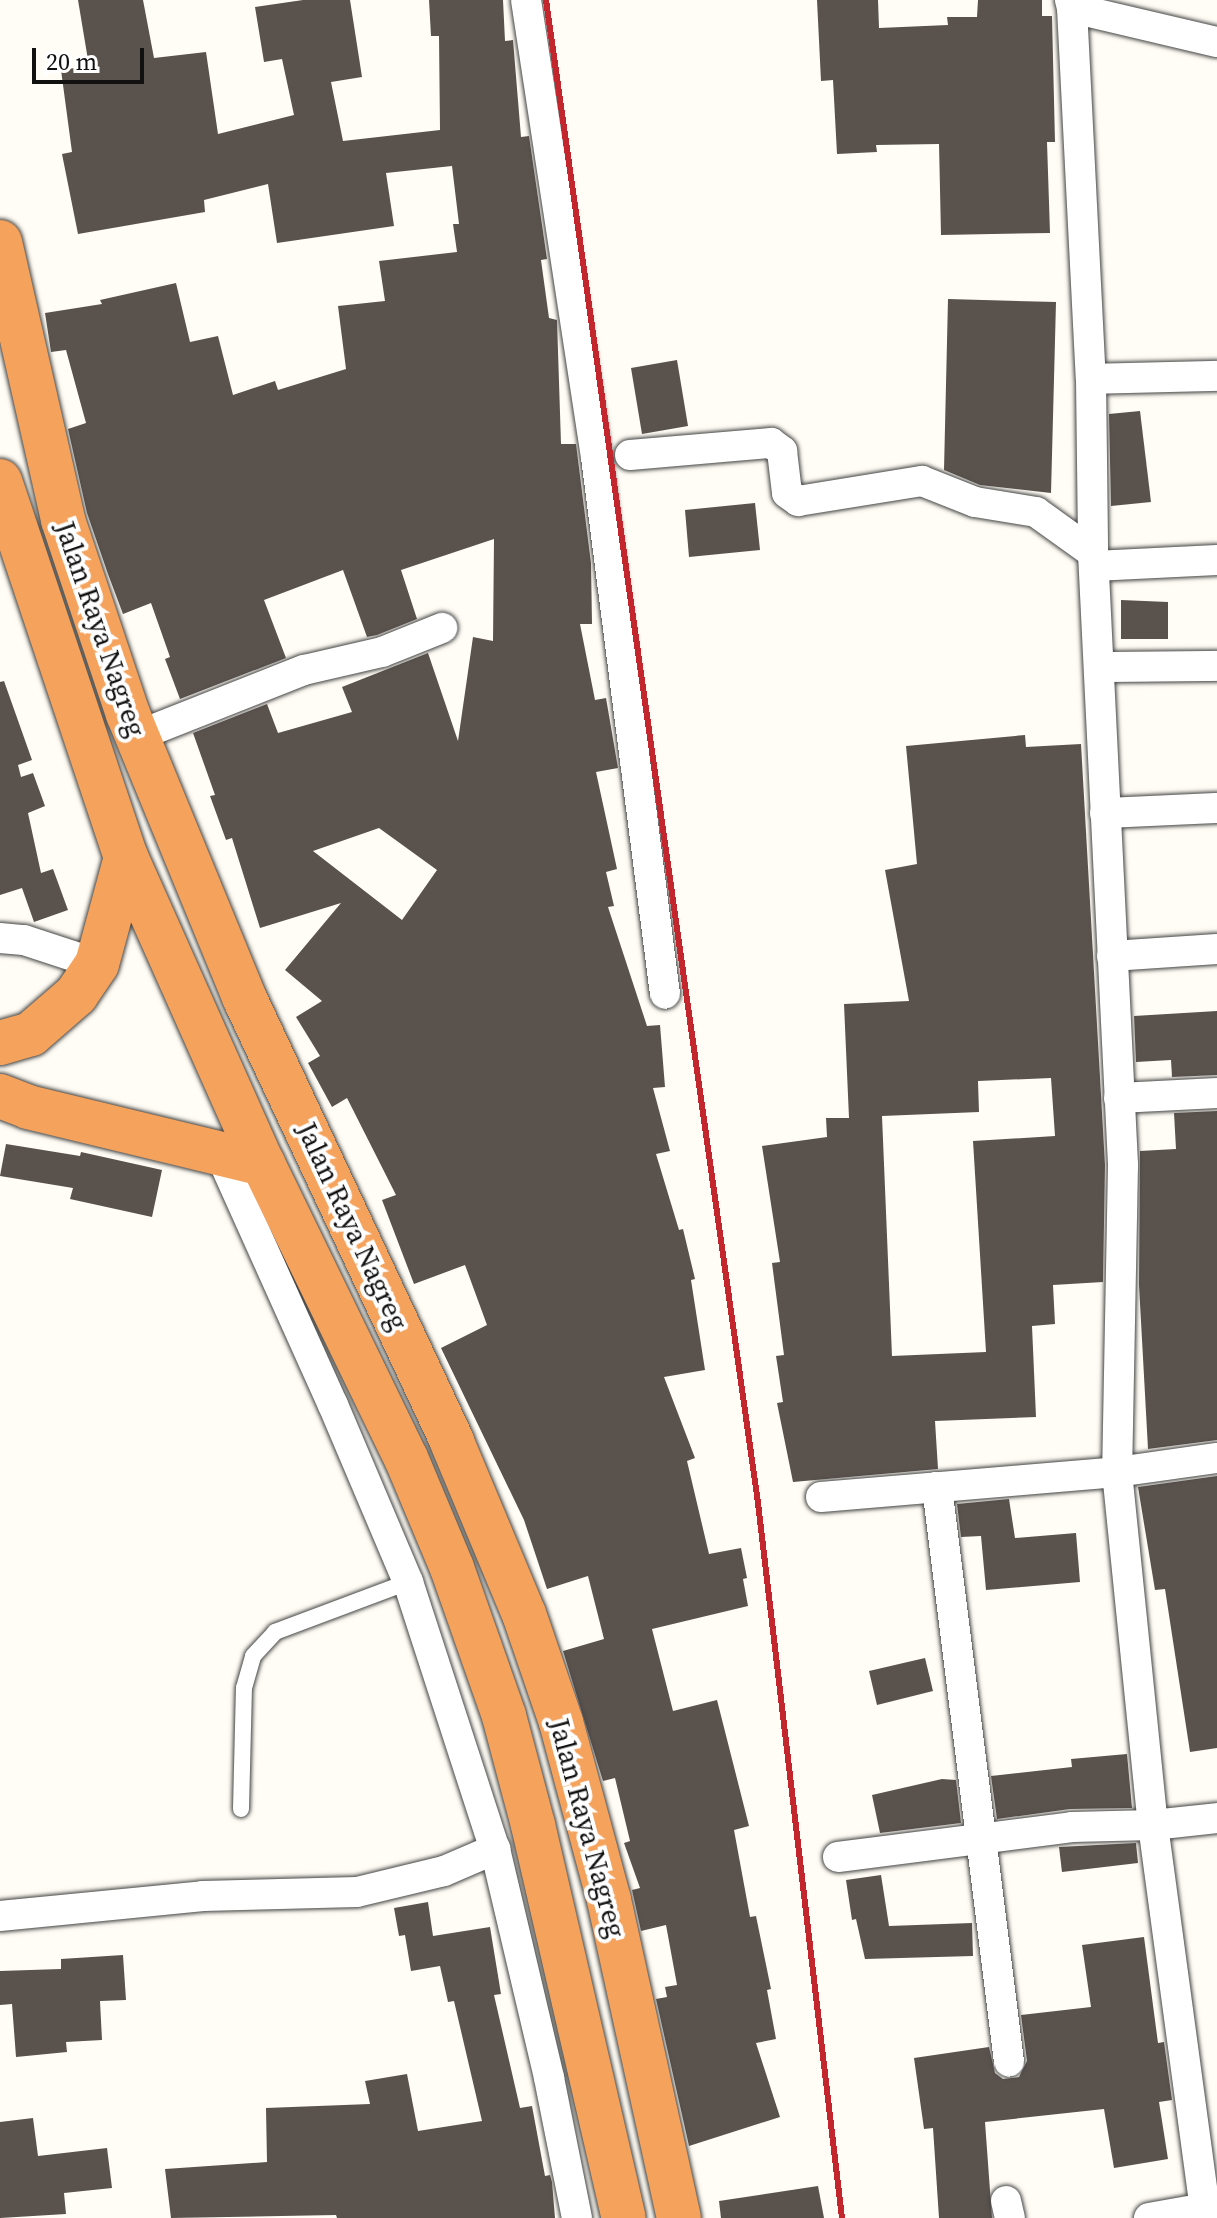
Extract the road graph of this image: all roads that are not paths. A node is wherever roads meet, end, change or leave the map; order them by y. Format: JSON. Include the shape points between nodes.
{"nodes":[{"id":1,"x":526,"y":0,"type":"edge"},
{"id":2,"x":1071,"y":4,"type":"edge"},
{"id":3,"x":1217,"y":42,"type":"edge"},
{"id":4,"x":0,"y":242,"type":"edge"},
{"id":5,"x":1217,"y":376,"type":"edge"},
{"id":6,"x":1091,"y":379,"type":"junction"},
{"id":7,"x":610,"y":456,"type":"junction"},
{"id":8,"x":0,"y":481,"type":"edge"},
{"id":9,"x":1093,"y":560,"type":"junction"},
{"id":10,"x":1217,"y":560,"type":"edge"},
{"id":11,"x":442,"y":628,"type":"dead end"},
{"id":12,"x":1217,"y":666,"type":"edge"},
{"id":13,"x":1099,"y":667,"type":"junction"},
{"id":14,"x":137,"y":736,"type":"junction"},
{"id":15,"x":1217,"y":808,"type":"edge"},
{"id":16,"x":1105,"y":813,"type":"junction"},
{"id":17,"x":126,"y":857,"type":"junction"},
{"id":18,"x":0,"y":938,"type":"edge"},
{"id":19,"x":1217,"y":949,"type":"edge"},
{"id":20,"x":1112,"y":956,"type":"junction"},
{"id":21,"x":97,"y":964,"type":"junction"},
{"id":22,"x":665,"y":994,"type":"dead end"},
{"id":23,"x":0,"y":1043,"type":"edge"},
{"id":24,"x":1217,"y":1093,"type":"edge"},
{"id":25,"x":0,"y":1096,"type":"edge"},
{"id":26,"x":1119,"y":1098,"type":"junction"},
{"id":27,"x":221,"y":1156,"type":"junction"},
{"id":28,"x":263,"y":1164,"type":"junction"},
{"id":29,"x":1217,"y":1458,"type":"edge"},
{"id":30,"x":1117,"y":1472,"type":"junction"},
{"id":31,"x":937,"y":1487,"type":"junction"},
{"id":32,"x":821,"y":1497,"type":"dead end"},
{"id":33,"x":408,"y":1582,"type":"junction"},
{"id":34,"x":241,"y":1809,"type":"dead end"},
{"id":35,"x":1217,"y":1818,"type":"edge"},
{"id":36,"x":1153,"y":1825,"type":"junction"},
{"id":37,"x":980,"y":1840,"type":"junction"},
{"id":38,"x":495,"y":1849,"type":"junction"},
{"id":39,"x":838,"y":1857,"type":"dead end"},
{"id":40,"x":0,"y":1916,"type":"edge"},
{"id":41,"x":1009,"y":2062,"type":"dead end"},
{"id":42,"x":1206,"y":2213,"type":"edge"},
{"id":43,"x":577,"y":2218,"type":"edge"},
{"id":44,"x":624,"y":2218,"type":"edge"},
{"id":45,"x":679,"y":2218,"type":"edge"},
{"id":46,"x":1149,"y":2218,"type":"edge"}],
"edges":[{"from":1,"to":7,"type":"street"},
{"from":2,"to":3,"type":"street"},
{"from":2,"to":6,"type":"street"},
{"from":4,"to":14,"type":"highway","name":"Jalan Raya Nagreg","via":[[63,520]]},
{"from":5,"to":6,"type":"street"},
{"from":6,"to":9,"type":"street"},
{"from":7,"to":9,"type":"street","via":[[771,443],[782,451],[787,493],[798,501],[922,481],[975,502],[1036,512]]},
{"from":7,"to":22,"type":"street"},
{"from":8,"to":17,"type":"highway","name":"Jalan Raya Nagreg"},
{"from":9,"to":10,"type":"street"},
{"from":9,"to":13,"type":"street"},
{"from":11,"to":14,"type":"street","via":[[382,652],[304,670]]},
{"from":12,"to":13,"type":"street"},
{"from":13,"to":16,"type":"street"},
{"from":14,"to":45,"type":"highway","name":"Jalan Raya Nagreg","via":[[244,997],[446,1429],[524,1614],[561,1722],[605,1886]]},
{"from":15,"to":16,"type":"street"},
{"from":16,"to":20,"type":"street"},
{"from":17,"to":21,"type":"highway"},
{"from":17,"to":28,"type":"highway","name":"Jalan Raya Nagreg"},
{"from":18,"to":21,"type":"street","via":[[24,940]]},
{"from":19,"to":20,"type":"street"},
{"from":20,"to":26,"type":"street"},
{"from":21,"to":23,"type":"highway","via":[[76,995],[31,1034]]},
{"from":24,"to":26,"type":"street"},
{"from":25,"to":27,"type":"highway"},
{"from":26,"to":30,"type":"street","via":[[1123,1165]]},
{"from":27,"to":28,"type":"highway"},
{"from":27,"to":33,"type":"street"},
{"from":28,"to":44,"type":"highway","name":"Jalan Raya Nagreg","via":[[406,1458],[504,1716]]},
{"from":29,"to":30,"type":"street"},
{"from":30,"to":31,"type":"street"},
{"from":30,"to":36,"type":"street"},
{"from":31,"to":32,"type":"street"},
{"from":31,"to":37,"type":"street"},
{"from":33,"to":34,"type":"lane","via":[[275,1632],[253,1656],[244,1688]]},
{"from":33,"to":38,"type":"street"},
{"from":35,"to":36,"type":"street"},
{"from":36,"to":37,"type":"street","via":[[1072,1827]]},
{"from":36,"to":42,"type":"street"},
{"from":37,"to":39,"type":"street"},
{"from":37,"to":41,"type":"street"},
{"from":38,"to":40,"type":"street","via":[[444,1871],[357,1892],[203,1896]]},
{"from":38,"to":43,"type":"street"},
{"from":42,"to":46,"type":"street"}]}
